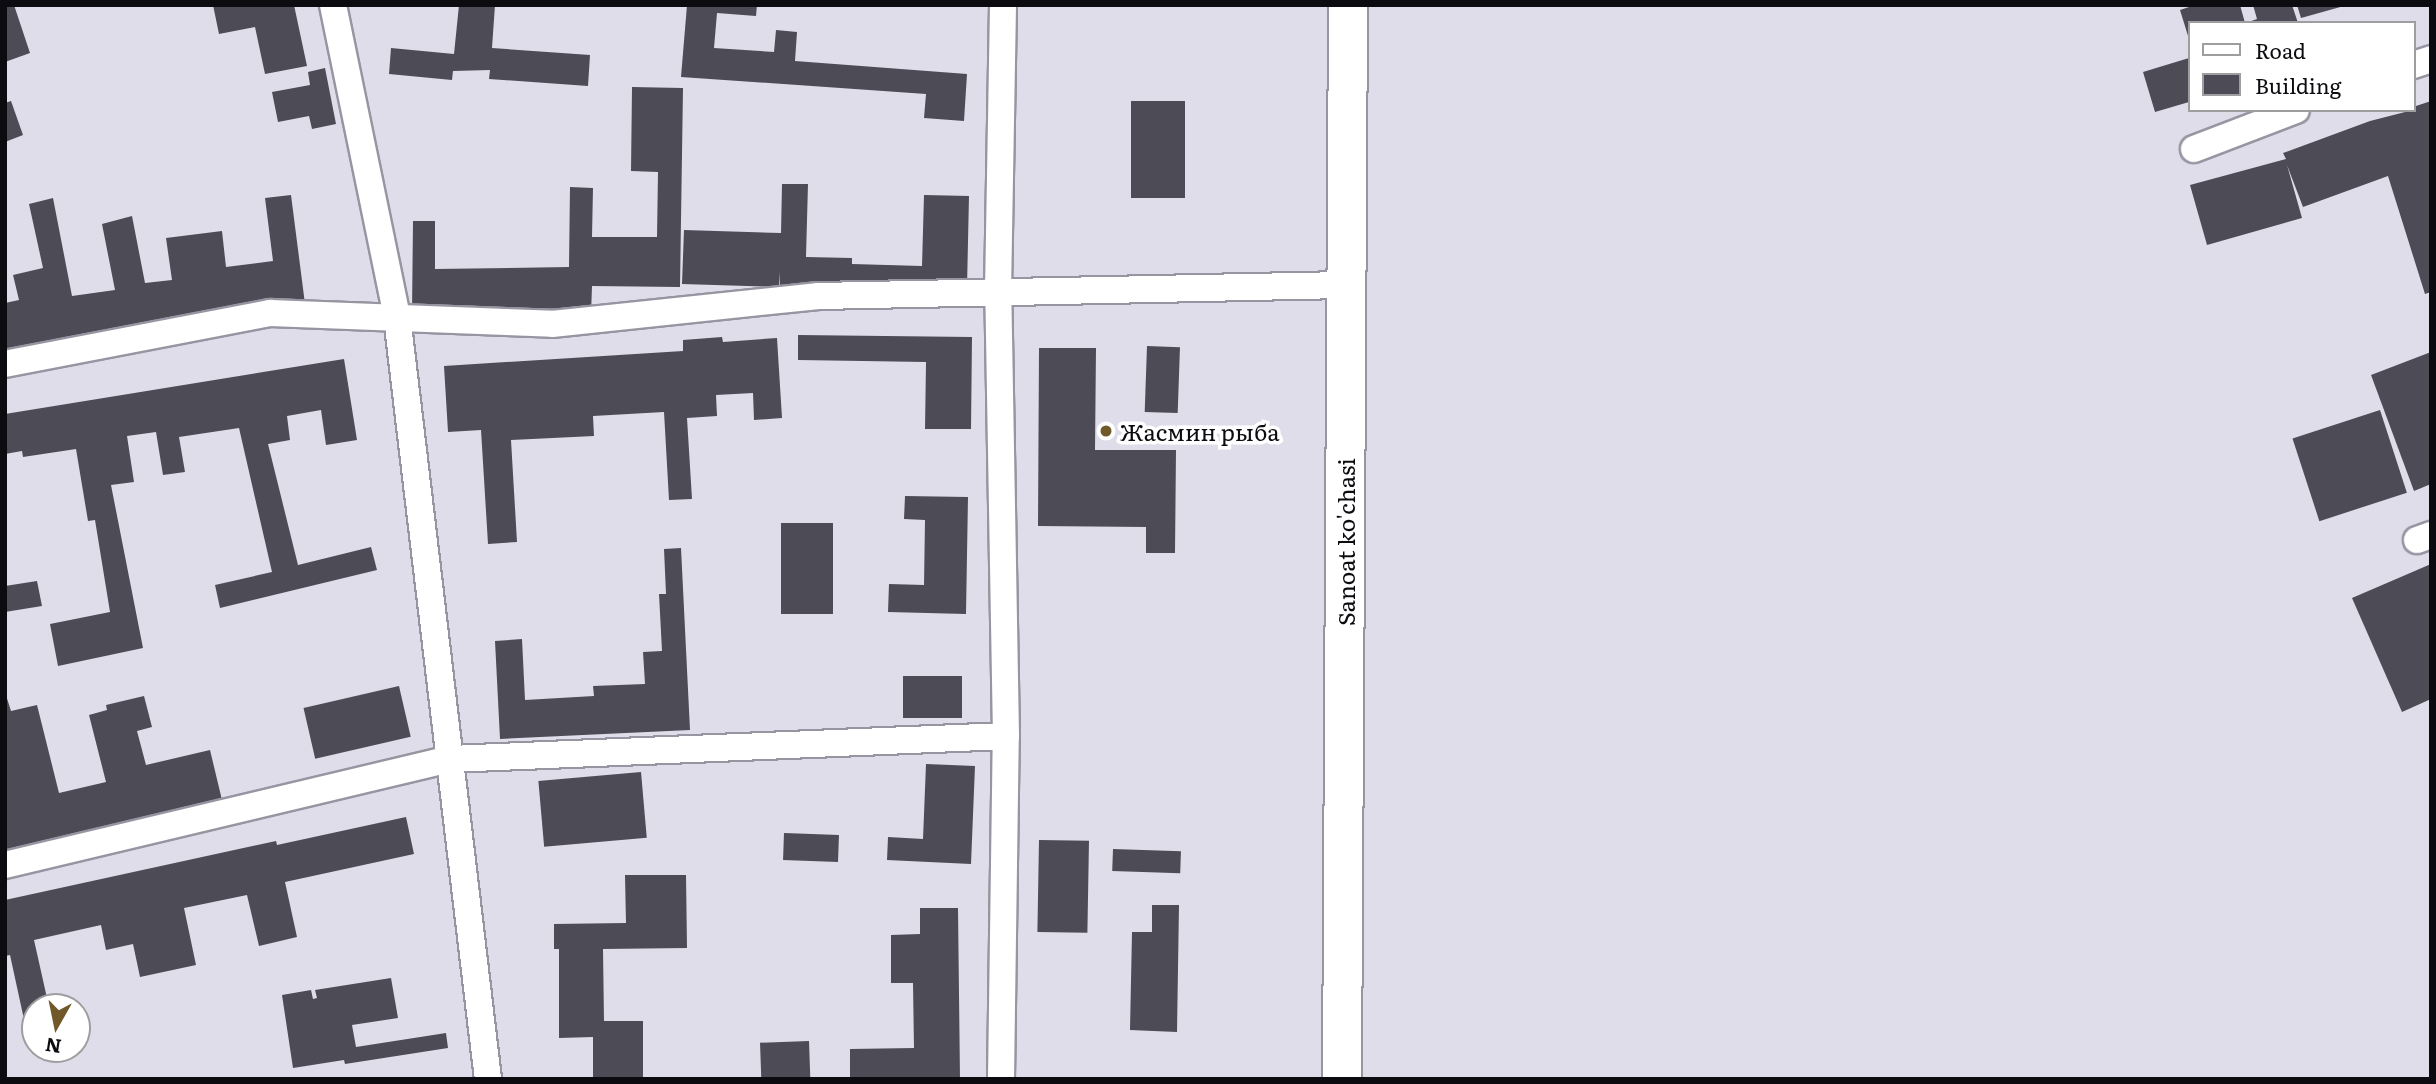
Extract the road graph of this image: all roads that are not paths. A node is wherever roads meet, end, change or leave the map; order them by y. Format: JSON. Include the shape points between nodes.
{"nodes":[{"id":1,"x":333,"y":5,"type":"edge"},
{"id":2,"x":1003,"y":5,"type":"edge"},
{"id":3,"x":1348,"y":5,"type":"edge"},
{"id":4,"x":2290,"y":112,"type":"edge"},
{"id":5,"x":2194,"y":149,"type":"dead end"},
{"id":6,"x":1346,"y":285,"type":"junction"},
{"id":7,"x":999,"y":292,"type":"junction"},
{"id":8,"x":397,"y":317,"type":"junction"},
{"id":9,"x":5,"y":364,"type":"edge"},
{"id":10,"x":1006,"y":736,"type":"junction"},
{"id":11,"x":450,"y":759,"type":"junction"},
{"id":12,"x":5,"y":865,"type":"edge"},
{"id":13,"x":488,"y":1079,"type":"edge"},
{"id":14,"x":1001,"y":1079,"type":"edge"},
{"id":15,"x":1342,"y":1079,"type":"edge"}],
"edges":[{"from":1,"to":8,"type":"street"},
{"from":2,"to":7,"type":"street"},
{"from":3,"to":6,"type":"main road","name":"Sanoat ko'chasi"},
{"from":4,"to":5,"type":"street"},
{"from":6,"to":7,"type":"street"},
{"from":6,"to":15,"type":"main road","name":"Sanoat ko'chasi"},
{"from":7,"to":8,"type":"street","via":[[819,296],[552,324]]},
{"from":7,"to":10,"type":"street"},
{"from":8,"to":9,"type":"street","via":[[270,313]]},
{"from":8,"to":11,"type":"street"},
{"from":10,"to":11,"type":"street"},
{"from":10,"to":14,"type":"street"},
{"from":11,"to":12,"type":"street"},
{"from":11,"to":13,"type":"street"}]}
